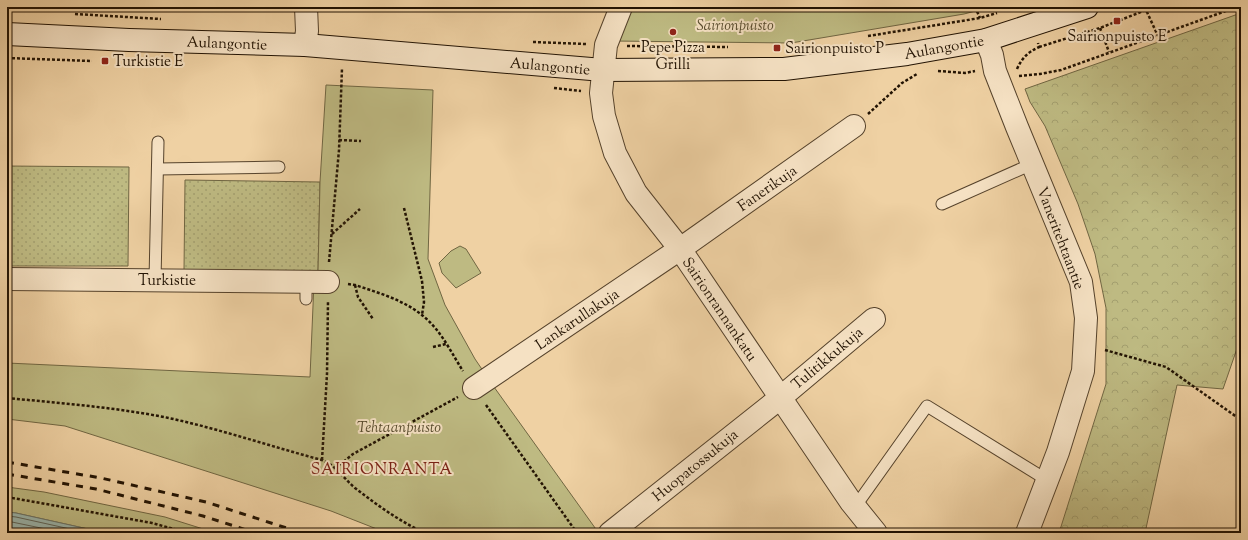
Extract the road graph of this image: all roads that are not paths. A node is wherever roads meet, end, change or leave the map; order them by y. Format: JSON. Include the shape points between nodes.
{"nodes":[{"id":1,"x":306,"y":7,"type":"edge"},
{"id":2,"x":621,"y":7,"type":"edge"},
{"id":3,"x":1087,"y":7,"type":"edge"},
{"id":4,"x":7,"y":34,"type":"edge"},
{"id":5,"x":986,"y":40,"type":"junction"},
{"id":6,"x":305,"y":45,"type":"junction"},
{"id":7,"x":603,"y":70,"type":"junction"},
{"id":8,"x":854,"y":126,"type":"road end"},
{"id":9,"x":158,"y":142,"type":"dead end"},
{"id":10,"x":1032,"y":164,"type":"junction"},
{"id":11,"x":279,"y":167,"type":"dead end"},
{"id":12,"x":158,"y":169,"type":"junction"},
{"id":13,"x":942,"y":204,"type":"dead end"},
{"id":14,"x":680,"y":249,"type":"junction"},
{"id":15,"x":7,"y":279,"type":"edge"},
{"id":16,"x":155,"y":280,"type":"junction"},
{"id":17,"x":328,"y":282,"type":"dead end"},
{"id":18,"x":874,"y":319,"type":"dead end"},
{"id":19,"x":474,"y":388,"type":"road end"},
{"id":20,"x":780,"y":398,"type":"junction"},
{"id":21,"x":1047,"y":480,"type":"junction"},
{"id":22,"x":855,"y":507,"type":"junction"},
{"id":23,"x":610,"y":533,"type":"edge"},
{"id":24,"x":876,"y":533,"type":"edge"},
{"id":25,"x":1027,"y":533,"type":"edge"}],
"edges":[{"from":1,"to":6,"type":"street"},
{"from":2,"to":7,"type":"street","name":"Sairionrannankatu","via":[[606,45]]},
{"from":3,"to":5,"type":"street","name":"Aulangontie"},
{"from":4,"to":6,"type":"street","name":"Aulangontie"},
{"from":5,"to":7,"type":"street","name":"Aulangontie","via":[[907,54],[784,69]]},
{"from":5,"to":10,"type":"street","name":"Vaneritehtaantie","via":[[995,71]]},
{"from":6,"to":7,"type":"street","name":"Aulangontie"},
{"from":7,"to":14,"type":"street","name":"Sairionrannankatu","via":[[604,116],[615,153],[636,193]]},
{"from":8,"to":14,"type":"street","name":"Fanerikuja"},
{"from":9,"to":12,"type":"lane"},
{"from":10,"to":13,"type":"lane"},
{"from":10,"to":21,"type":"street","name":"Vaneritehtaantie","via":[[1081,282],[1086,318],[1083,371]]},
{"from":11,"to":12,"type":"lane"},
{"from":12,"to":16,"type":"lane"},
{"from":14,"to":19,"type":"street","name":"Lankarullakuja"},
{"from":14,"to":20,"type":"street","name":"Sairionrannankatu"},
{"from":15,"to":16,"type":"street","name":"Turkistie"},
{"from":16,"to":17,"type":"street","name":"Turkistie","via":[[306,290]]},
{"from":18,"to":20,"type":"street","name":"Tulitikkukuja"},
{"from":20,"to":22,"type":"street","name":"Sairionrannankatu"},
{"from":20,"to":23,"type":"street","name":"Huopatossukuja"},
{"from":21,"to":22,"type":"lane","via":[[927,406]]},
{"from":21,"to":25,"type":"street","name":"Vaneritehtaantie"},
{"from":22,"to":24,"type":"street","name":"Sairionrannankatu"}]}
